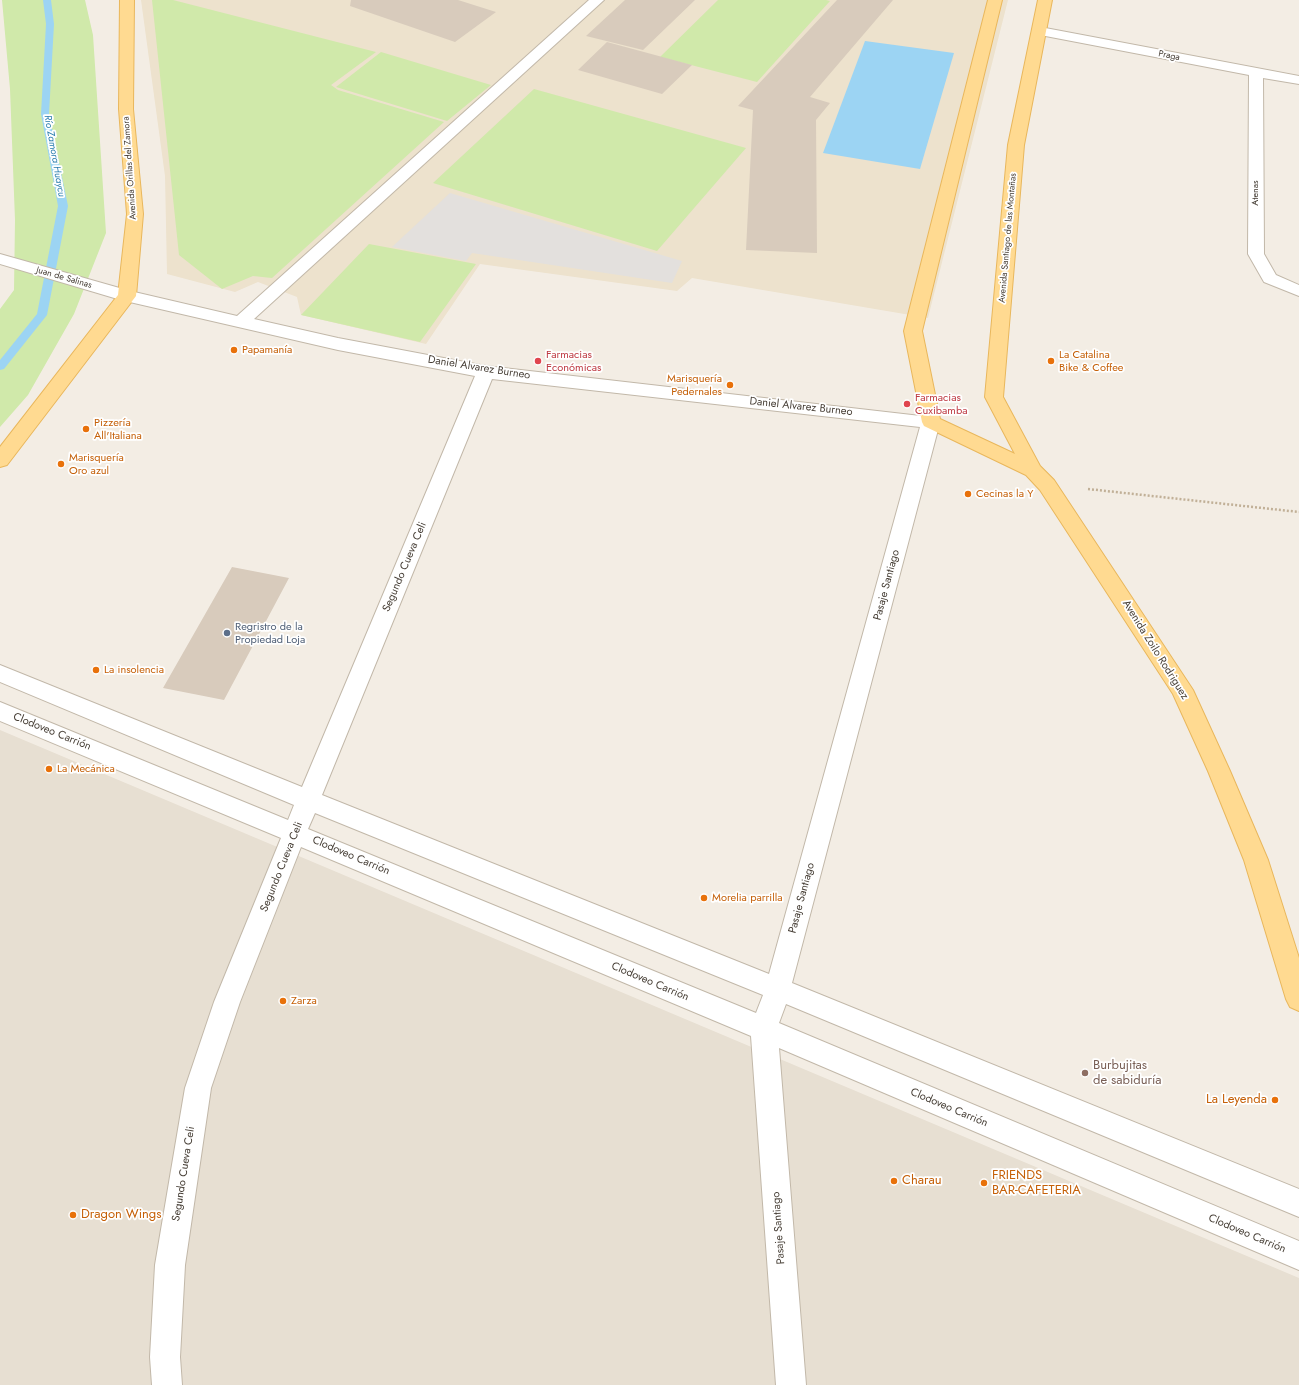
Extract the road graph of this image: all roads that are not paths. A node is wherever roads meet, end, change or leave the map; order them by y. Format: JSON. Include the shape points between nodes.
{"nodes":[{"id":1,"x":127,"y":0,"type":"edge"},
{"id":2,"x":597,"y":0,"type":"edge"},
{"id":3,"x":995,"y":0,"type":"edge"},
{"id":4,"x":1045,"y":0,"type":"edge"},
{"id":5,"x":1040,"y":31,"type":"junction"},
{"id":6,"x":1256,"y":72,"type":"junction"},
{"id":7,"x":1299,"y":80,"type":"edge"},
{"id":8,"x":0,"y":259,"type":"edge"},
{"id":9,"x":1299,"y":291,"type":"edge"},
{"id":10,"x":127,"y":296,"type":"junction"},
{"id":11,"x":242,"y":321,"type":"junction"},
{"id":12,"x":486,"y":372,"type":"junction"},
{"id":13,"x":931,"y":422,"type":"junction"},
{"id":14,"x":0,"y":460,"type":"edge"},
{"id":15,"x":1040,"y":477,"type":"junction"},
{"id":16,"x":0,"y":673,"type":"edge"},
{"id":17,"x":0,"y":711,"type":"edge"},
{"id":18,"x":308,"y":800,"type":"junction"},
{"id":19,"x":296,"y":833,"type":"junction"},
{"id":20,"x":778,"y":989,"type":"junction"},
{"id":21,"x":1299,"y":999,"type":"edge"},
{"id":22,"x":764,"y":1029,"type":"junction"},
{"id":23,"x":1299,"y":1203,"type":"edge"},
{"id":24,"x":1299,"y":1256,"type":"edge"},
{"id":25,"x":168,"y":1385,"type":"edge"},
{"id":26,"x":791,"y":1385,"type":"edge"}],
"edges":[{"from":1,"to":10,"type":"main road","name":"Avenida Orillas del Zamora","via":[[126,109],[135,214]]},
{"from":2,"to":11,"type":"street"},
{"from":3,"to":13,"type":"main road","via":[[913,331]]},
{"from":4,"to":5,"type":"main road","name":"Avenida Santiago de las Montañas"},
{"from":5,"to":6,"type":"street","name":"Praga"},
{"from":5,"to":15,"type":"main road","name":"Avenida Santiago de las Montañas","via":[[1016,145],[994,397]]},
{"from":6,"to":7,"type":"street","name":"Praga"},
{"from":6,"to":9,"type":"street","name":"Atenas","via":[[1256,254],[1270,278]]},
{"from":8,"to":10,"type":"street","name":"Juan de Salinas"},
{"from":10,"to":11,"type":"street","name":"Daniel Alvarez Burneo"},
{"from":10,"to":14,"type":"main road"},
{"from":11,"to":12,"type":"street","name":"Daniel Alvarez Burneo","via":[[338,344]]},
{"from":12,"to":13,"type":"street","name":"Daniel Alvarez Burneo"},
{"from":12,"to":18,"type":"street","name":"Segundo Cueva Celi"},
{"from":13,"to":15,"type":"main road"},
{"from":13,"to":20,"type":"street","name":"Pasaje Santiago"},
{"from":15,"to":21,"type":"main road","name":"Avenida Zoilo Rodriguez","via":[[1182,690],[1256,860]]},
{"from":16,"to":18,"type":"street"},
{"from":17,"to":19,"type":"street","name":"Clodoveo Carrión"},
{"from":18,"to":19,"type":"street","name":"Segundo Cueva Celi"},
{"from":18,"to":20,"type":"street"},
{"from":19,"to":22,"type":"street","name":"Clodoveo Carrión"},
{"from":19,"to":25,"type":"street","name":"Segundo Cueva Celi","via":[[227,1002],[198,1088],[170,1266],[166,1357]]},
{"from":20,"to":22,"type":"street","name":"Pasaje Santiago"},
{"from":20,"to":23,"type":"street"},
{"from":22,"to":24,"type":"street","name":"Clodoveo Carrión"},
{"from":22,"to":26,"type":"street","name":"Pasaje Santiago"}]}
